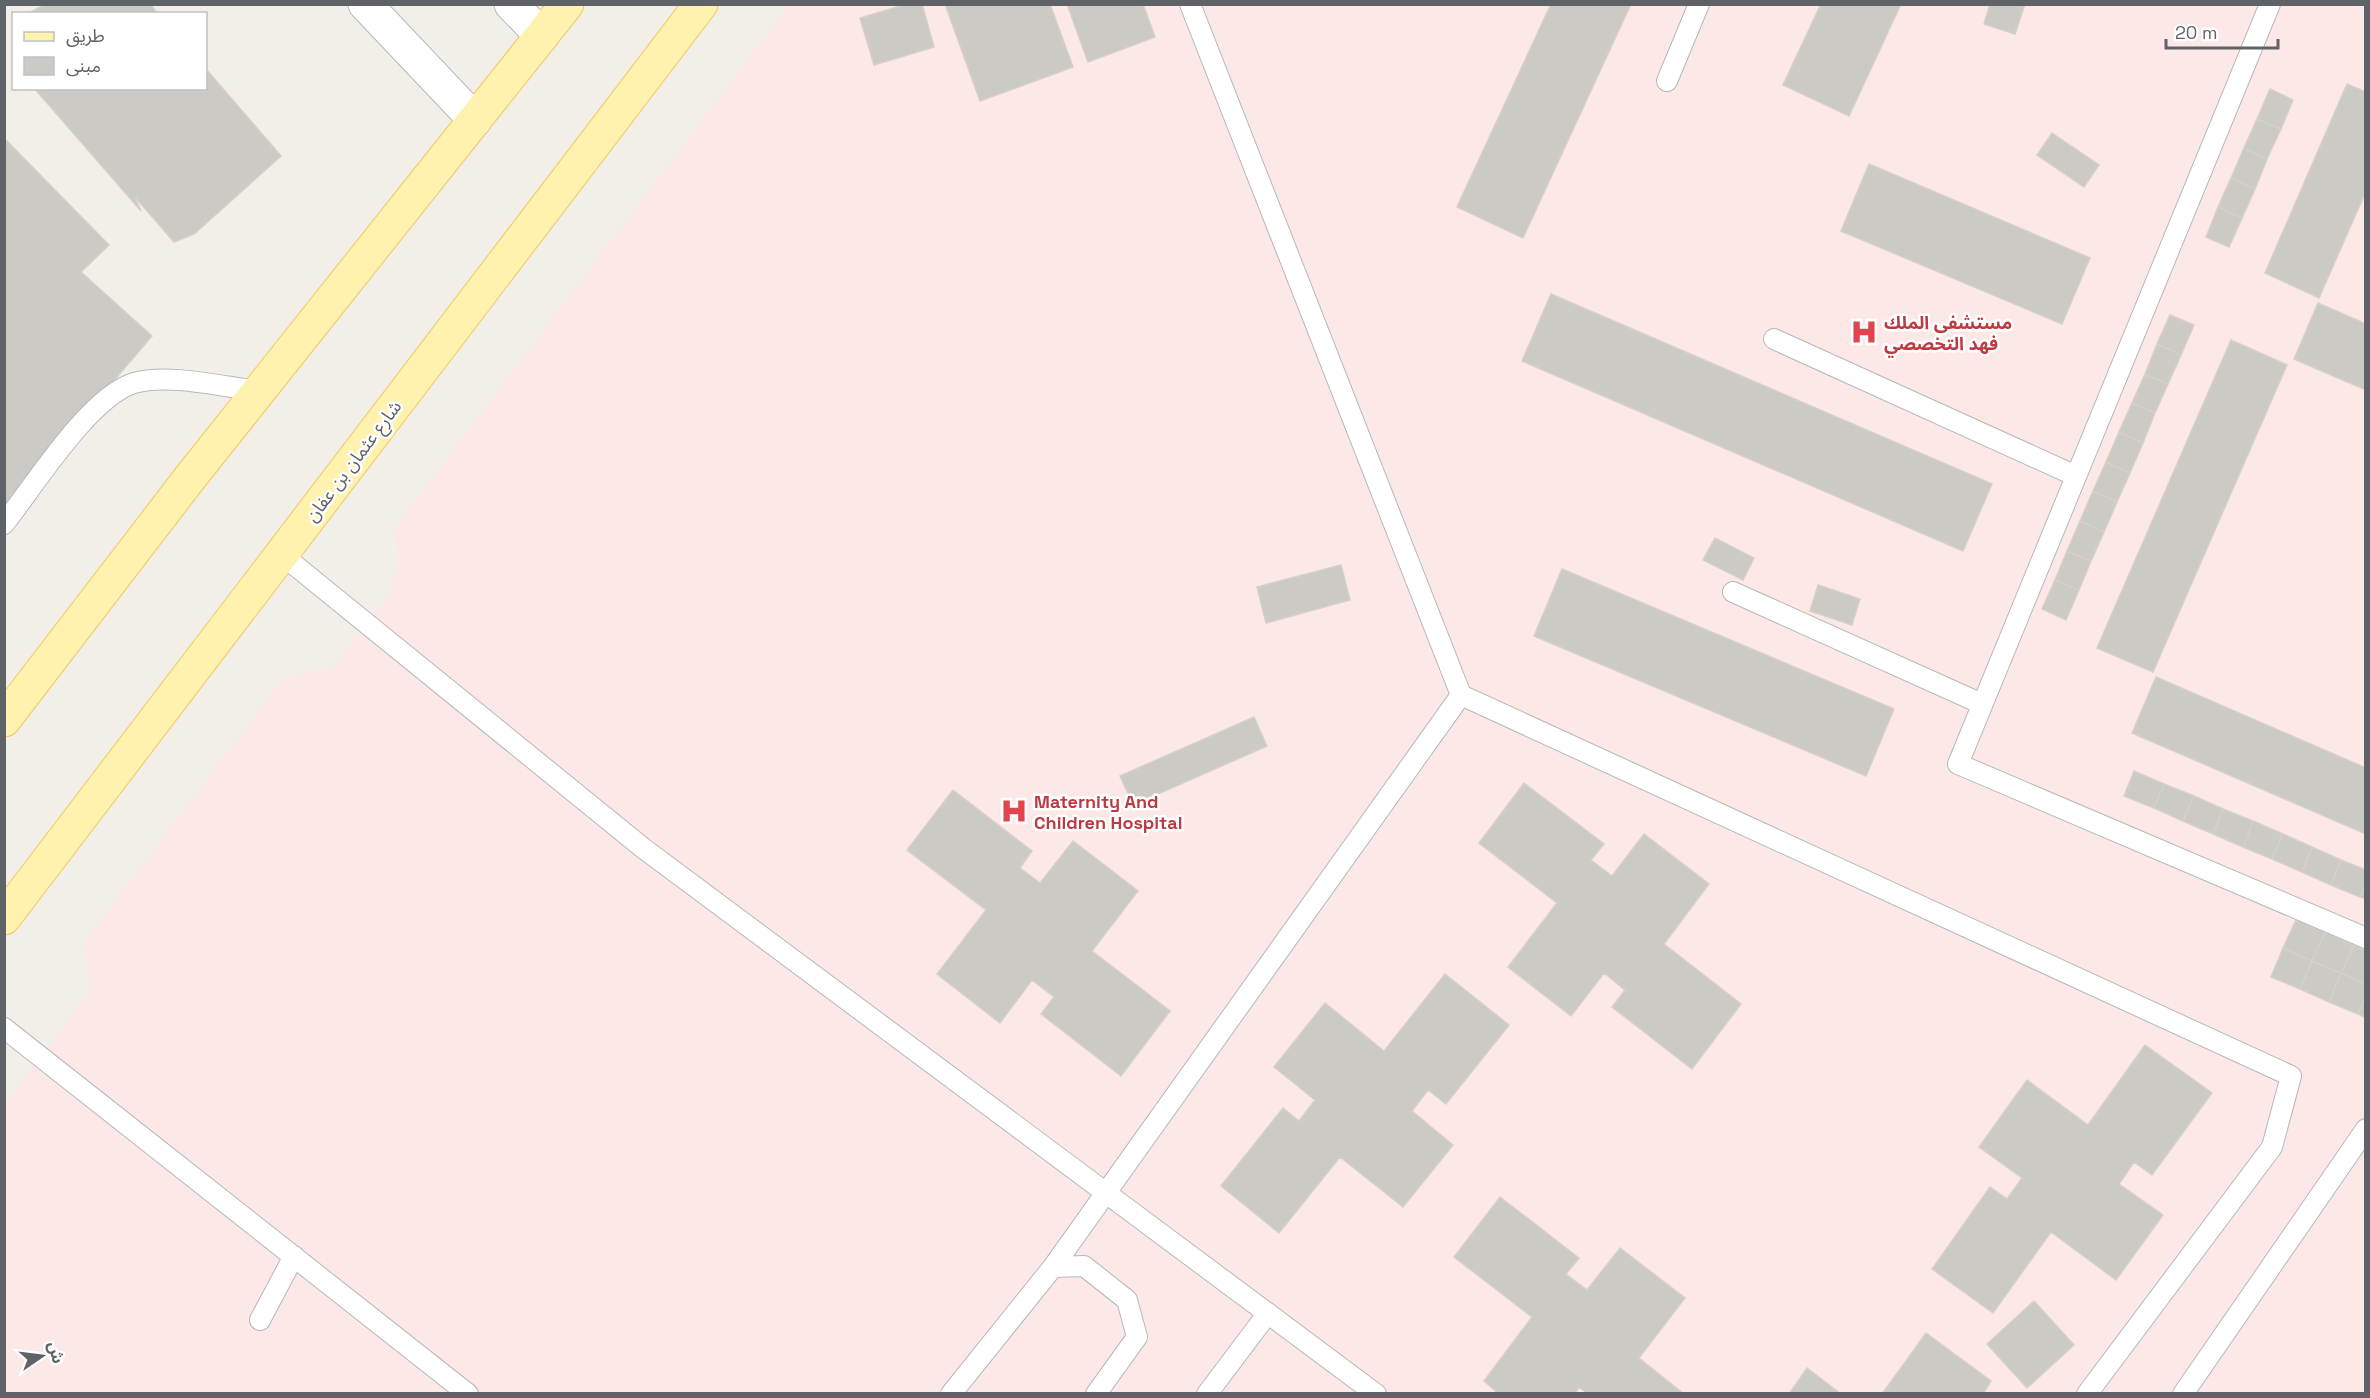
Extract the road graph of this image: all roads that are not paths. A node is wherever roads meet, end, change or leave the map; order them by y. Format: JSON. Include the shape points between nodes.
{"nodes":[{"id":1,"x":365,"y":4,"type":"edge"},
{"id":2,"x":511,"y":4,"type":"edge"},
{"id":3,"x":567,"y":4,"type":"edge"},
{"id":4,"x":701,"y":4,"type":"edge"},
{"id":5,"x":1190,"y":4,"type":"edge"},
{"id":6,"x":1699,"y":4,"type":"edge"},
{"id":7,"x":2270,"y":4,"type":"edge"},
{"id":8,"x":542,"y":36,"type":"junction"},
{"id":9,"x":1667,"y":81,"type":"dead end"},
{"id":10,"x":475,"y":120,"type":"junction"},
{"id":11,"x":1774,"y":339,"type":"dead end"},
{"id":12,"x":258,"y":391,"type":"junction"},
{"id":13,"x":2076,"y":476,"type":"junction"},
{"id":14,"x":4,"y":524,"type":"edge"},
{"id":15,"x":281,"y":554,"type":"junction"},
{"id":16,"x":1732,"y":592,"type":"dead end"},
{"id":17,"x":1461,"y":695,"type":"junction"},
{"id":18,"x":1982,"y":704,"type":"junction"},
{"id":19,"x":4,"y":720,"type":"edge"},
{"id":20,"x":4,"y":918,"type":"edge"},
{"id":21,"x":2366,"y":938,"type":"edge"},
{"id":22,"x":4,"y":1028,"type":"edge"},
{"id":23,"x":2366,"y":1129,"type":"edge"},
{"id":24,"x":1107,"y":1194,"type":"junction"},
{"id":25,"x":294,"y":1256,"type":"junction"},
{"id":26,"x":1053,"y":1267,"type":"junction"},
{"id":27,"x":1268,"y":1314,"type":"junction"},
{"id":28,"x":260,"y":1320,"type":"dead end"},
{"id":29,"x":468,"y":1394,"type":"edge"},
{"id":30,"x":951,"y":1394,"type":"edge"},
{"id":31,"x":1096,"y":1394,"type":"edge"},
{"id":32,"x":1208,"y":1394,"type":"edge"},
{"id":33,"x":1376,"y":1394,"type":"edge"},
{"id":34,"x":2087,"y":1394,"type":"edge"},
{"id":35,"x":2183,"y":1394,"type":"edge"}],
"edges":[{"from":1,"to":10,"type":"street"},
{"from":2,"to":8,"type":"street"},
{"from":3,"to":8,"type":"main road"},
{"from":4,"to":15,"type":"main road","name":"شارع عثمان بن عفان"},
{"from":5,"to":17,"type":"lane"},
{"from":6,"to":9,"type":"lane"},
{"from":7,"to":13,"type":"lane"},
{"from":8,"to":10,"type":"main road"},
{"from":10,"to":12,"type":"main road"},
{"from":11,"to":13,"type":"lane"},
{"from":12,"to":14,"type":"lane","via":[[164,380],[134,383],[105,398]]},
{"from":12,"to":19,"type":"main road"},
{"from":13,"to":18,"type":"lane"},
{"from":15,"to":20,"type":"main road","name":"شارع عثمان بن عفان"},
{"from":15,"to":24,"type":"lane","via":[[643,848]]},
{"from":16,"to":18,"type":"lane"},
{"from":17,"to":24,"type":"lane"},
{"from":17,"to":34,"type":"lane","via":[[2292,1076],[2272,1147]]},
{"from":18,"to":21,"type":"lane","via":[[1958,764]]},
{"from":22,"to":25,"type":"lane"},
{"from":23,"to":35,"type":"lane"},
{"from":24,"to":26,"type":"lane"},
{"from":24,"to":27,"type":"lane"},
{"from":25,"to":28,"type":"lane"},
{"from":25,"to":29,"type":"lane"},
{"from":26,"to":30,"type":"lane"},
{"from":26,"to":31,"type":"lane","via":[[1084,1266],[1127,1300],[1137,1337]]},
{"from":27,"to":32,"type":"lane"},
{"from":27,"to":33,"type":"lane"}]}
